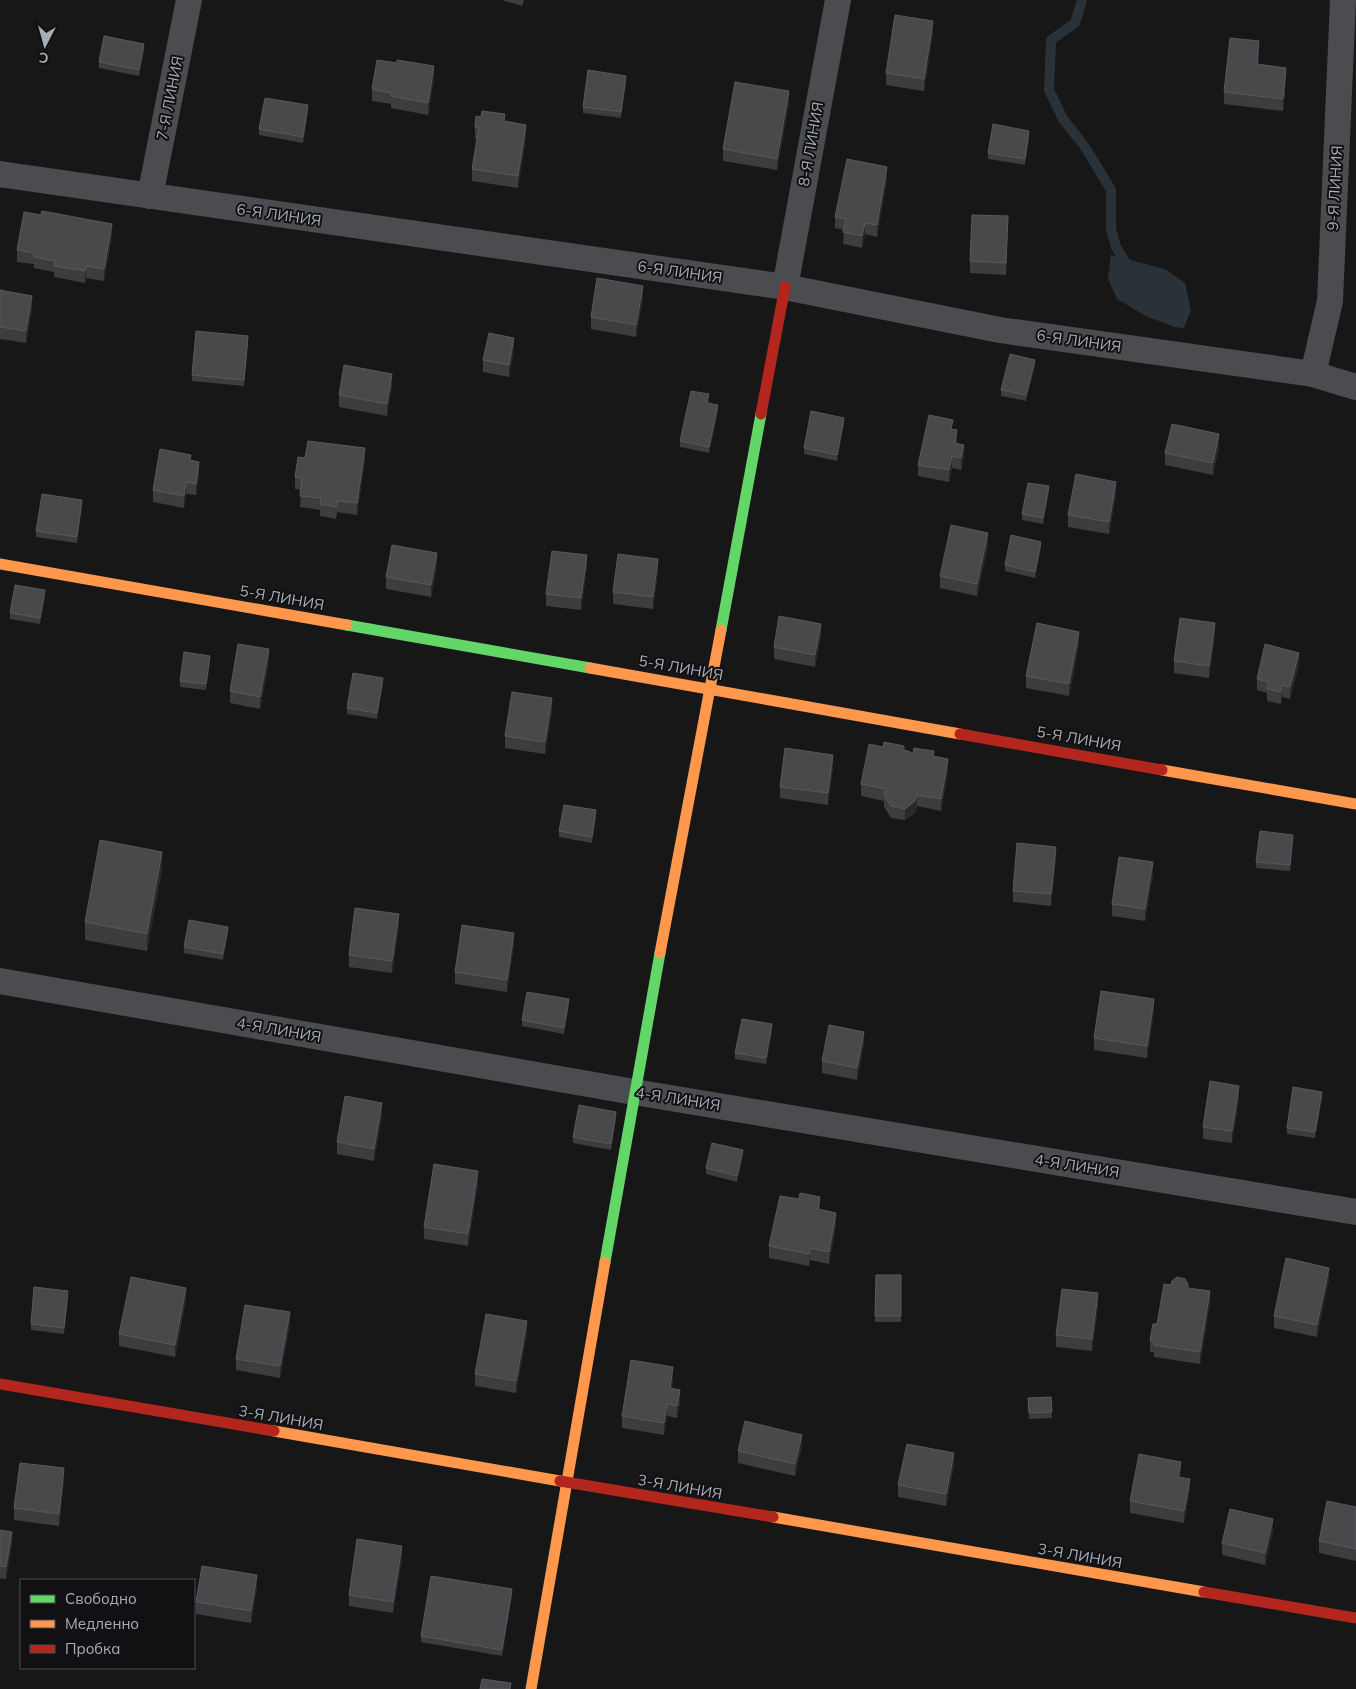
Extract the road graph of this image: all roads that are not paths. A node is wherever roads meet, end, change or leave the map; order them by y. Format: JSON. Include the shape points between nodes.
{"nodes":[{"id":1,"x":189,"y":0,"type":"edge"},
{"id":2,"x":838,"y":0,"type":"edge"},
{"id":3,"x":1343,"y":0,"type":"edge"},
{"id":4,"x":0,"y":174,"type":"edge"},
{"id":5,"x":150,"y":196,"type":"junction"},
{"id":6,"x":785,"y":288,"type":"junction"},
{"id":7,"x":1313,"y":374,"type":"junction"},
{"id":8,"x":1356,"y":387,"type":"edge"},
{"id":9,"x":0,"y":564,"type":"edge"},
{"id":10,"x":710,"y":689,"type":"junction"},
{"id":11,"x":1356,"y":804,"type":"edge"},
{"id":12,"x":0,"y":981,"type":"edge"},
{"id":13,"x":634,"y":1092,"type":"junction"},
{"id":14,"x":1356,"y":1212,"type":"edge"},
{"id":15,"x":0,"y":1384,"type":"edge"},
{"id":16,"x":567,"y":1483,"type":"junction"},
{"id":17,"x":1356,"y":1618,"type":"edge"},
{"id":18,"x":530,"y":1689,"type":"edge"}],
"edges":[{"from":1,"to":5,"type":"street","name":"7-Я ЛИНИЯ"},
{"from":2,"to":6,"type":"street","name":"8-Я ЛИНИЯ"},
{"from":3,"to":7,"type":"street","name":"9-Я ЛИНИЯ","via":[[1330,301]]},
{"from":4,"to":5,"type":"street","name":"6-Я ЛИНИЯ"},
{"from":5,"to":6,"type":"street","name":"6-Я ЛИНИЯ"},
{"from":6,"to":7,"type":"street","name":"6-Я ЛИНИЯ","via":[[1000,330]]},
{"from":6,"to":10,"type":"street"},
{"from":7,"to":8,"type":"street","name":"6-Я ЛИНИЯ"},
{"from":9,"to":10,"type":"street","name":"5-Я ЛИНИЯ"},
{"from":10,"to":11,"type":"street","name":"5-Я ЛИНИЯ"},
{"from":10,"to":13,"type":"street"},
{"from":12,"to":13,"type":"street","name":"4-Я ЛИНИЯ"},
{"from":13,"to":14,"type":"street","name":"4-Я ЛИНИЯ"},
{"from":13,"to":16,"type":"street"},
{"from":15,"to":16,"type":"street","name":"3-Я ЛИНИЯ"},
{"from":16,"to":17,"type":"street","name":"3-Я ЛИНИЯ"},
{"from":16,"to":18,"type":"street"}]}
